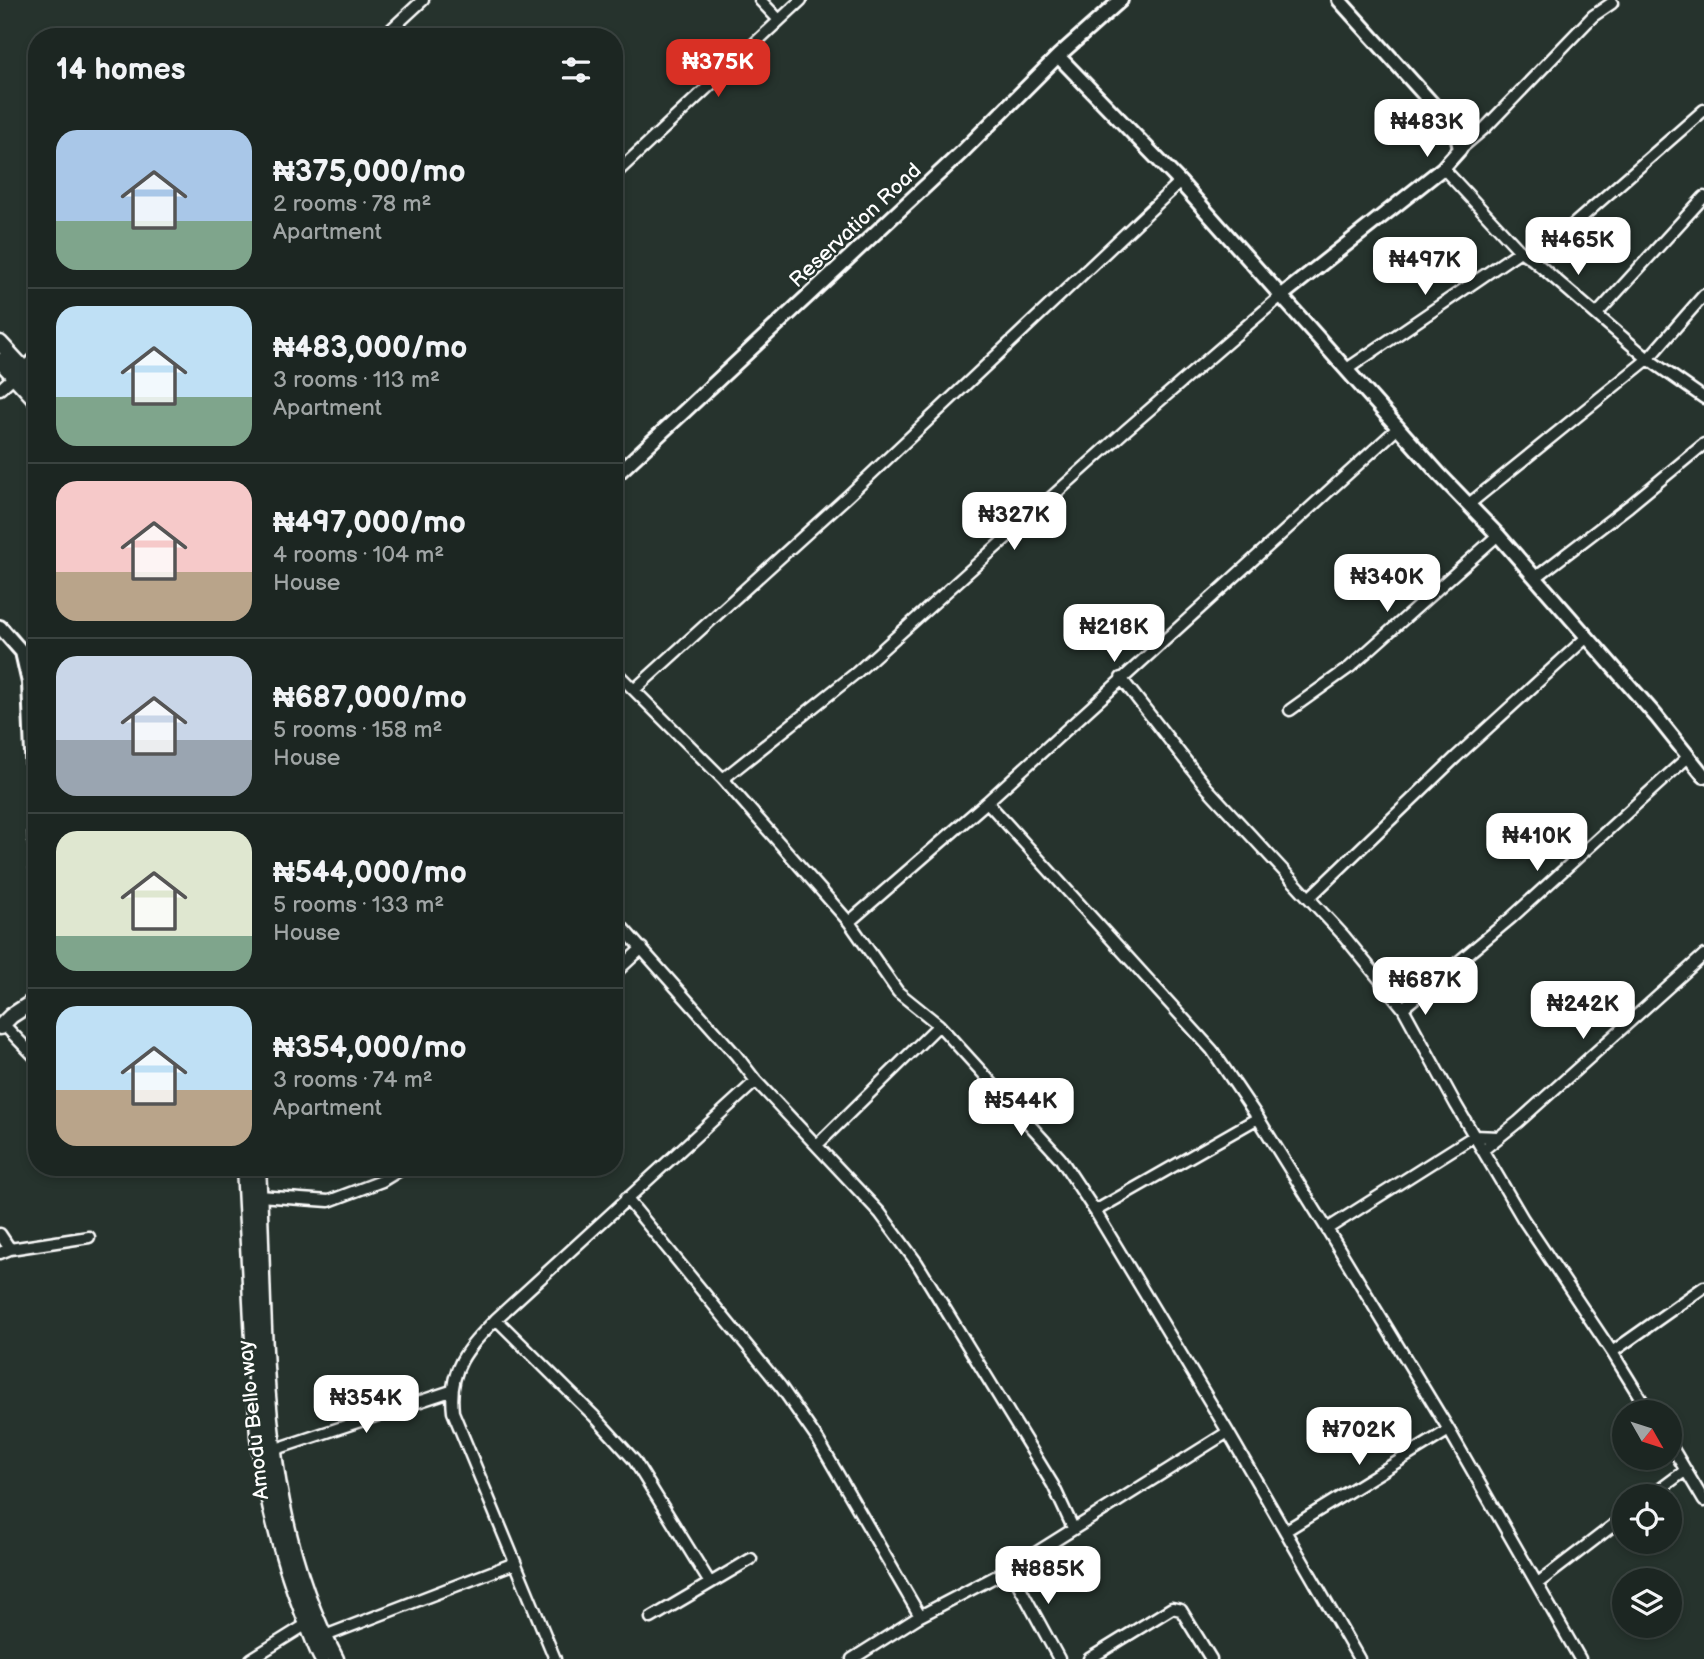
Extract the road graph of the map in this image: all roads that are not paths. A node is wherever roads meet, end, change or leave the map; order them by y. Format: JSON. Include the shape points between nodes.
{"nodes":[{"id":1,"x":423,"y":0,"type":"edge"},
{"id":2,"x":760,"y":0,"type":"edge"},
{"id":3,"x":801,"y":0,"type":"edge"},
{"id":4,"x":1121,"y":0,"type":"edge"},
{"id":5,"x":1339,"y":0,"type":"edge"},
{"id":6,"x":1612,"y":3,"type":"dead end"},
{"id":7,"x":779,"y":20,"type":"junction"},
{"id":8,"x":393,"y":28,"type":"edge"},
{"id":9,"x":1058,"y":56,"type":"junction"},
{"id":10,"x":1704,"y":110,"type":"edge"},
{"id":11,"x":1460,"y":149,"type":"junction"},
{"id":12,"x":623,"y":167,"type":"edge"},
{"id":13,"x":1443,"y":168,"type":"junction"},
{"id":14,"x":1180,"y":182,"type":"junction"},
{"id":15,"x":1704,"y":197,"type":"edge"},
{"id":16,"x":1520,"y":251,"type":"junction"},
{"id":17,"x":1533,"y":260,"type":"junction"},
{"id":18,"x":1704,"y":295,"type":"edge"},
{"id":19,"x":1281,"y":296,"type":"junction"},
{"id":20,"x":1597,"y":314,"type":"junction"},
{"id":21,"x":0,"y":343,"type":"edge"},
{"id":22,"x":1648,"y":359,"type":"junction"},
{"id":23,"x":0,"y":361,"type":"edge"},
{"id":24,"x":28,"y":364,"type":"edge"},
{"id":25,"x":1347,"y":369,"type":"junction"},
{"id":26,"x":19,"y":372,"type":"junction"},
{"id":27,"x":28,"y":378,"type":"edge"},
{"id":28,"x":28,"y":386,"type":"edge"},
{"id":29,"x":0,"y":389,"type":"edge"},
{"id":30,"x":1704,"y":398,"type":"edge"},
{"id":31,"x":1399,"y":426,"type":"junction"},
{"id":32,"x":1704,"y":444,"type":"edge"},
{"id":33,"x":623,"y":469,"type":"edge"},
{"id":34,"x":1469,"y":504,"type":"junction"},
{"id":35,"x":1498,"y":535,"type":"junction"},
{"id":36,"x":1535,"y":578,"type":"junction"},
{"id":37,"x":0,"y":627,"type":"edge"},
{"id":38,"x":1587,"y":637,"type":"junction"},
{"id":39,"x":28,"y":678,"type":"edge"},
{"id":40,"x":1121,"y":678,"type":"junction"},
{"id":41,"x":623,"y":679,"type":"edge"},
{"id":42,"x":634,"y":690,"type":"junction"},
{"id":43,"x":1290,"y":710,"type":"dead end"},
{"id":44,"x":1688,"y":757,"type":"junction"},
{"id":45,"x":1704,"y":776,"type":"edge"},
{"id":46,"x":723,"y":779,"type":"junction"},
{"id":47,"x":987,"y":802,"type":"junction"},
{"id":48,"x":1309,"y":898,"type":"junction"},
{"id":49,"x":849,"y":922,"type":"junction"},
{"id":50,"x":623,"y":928,"type":"edge"},
{"id":51,"x":642,"y":948,"type":"junction"},
{"id":52,"x":1704,"y":955,"type":"edge"},
{"id":53,"x":623,"y":966,"type":"edge"},
{"id":54,"x":28,"y":996,"type":"edge"},
{"id":55,"x":28,"y":1005,"type":"edge"},
{"id":56,"x":1403,"y":1008,"type":"junction"},
{"id":57,"x":1,"y":1022,"type":"edge"},
{"id":58,"x":939,"y":1025,"type":"junction"},
{"id":59,"x":28,"y":1050,"type":"edge"},
{"id":60,"x":756,"y":1081,"type":"junction"},
{"id":61,"x":1258,"y":1118,"type":"junction"},
{"id":62,"x":1474,"y":1136,"type":"junction"},
{"id":63,"x":1499,"y":1137,"type":"junction"},
{"id":64,"x":817,"y":1145,"type":"junction"},
{"id":65,"x":1482,"y":1150,"type":"junction"},
{"id":66,"x":244,"y":1176,"type":"edge"},
{"id":67,"x":258,"y":1176,"type":"edge"},
{"id":68,"x":390,"y":1176,"type":"edge"},
{"id":69,"x":259,"y":1196,"type":"junction"},
{"id":70,"x":626,"y":1198,"type":"junction"},
{"id":71,"x":1095,"y":1211,"type":"junction"},
{"id":72,"x":1327,"y":1230,"type":"junction"},
{"id":73,"x":0,"y":1234,"type":"edge"},
{"id":74,"x":89,"y":1237,"type":"dead end"},
{"id":75,"x":5,"y":1251,"type":"edge"},
{"id":76,"x":1704,"y":1287,"type":"edge"},
{"id":77,"x":496,"y":1319,"type":"junction"},
{"id":78,"x":1612,"y":1352,"type":"junction"},
{"id":79,"x":450,"y":1391,"type":"junction"},
{"id":80,"x":1642,"y":1400,"type":"edge"},
{"id":81,"x":1449,"y":1430,"type":"junction"},
{"id":82,"x":1228,"y":1432,"type":"junction"},
{"id":83,"x":273,"y":1450,"type":"junction"},
{"id":84,"x":1682,"y":1464,"type":"edge"},
{"id":85,"x":1686,"y":1470,"type":"junction"},
{"id":86,"x":1667,"y":1484,"type":"edge"},
{"id":87,"x":1704,"y":1502,"type":"edge"},
{"id":88,"x":1612,"y":1526,"type":"edge"},
{"id":89,"x":1073,"y":1528,"type":"junction"},
{"id":90,"x":1285,"y":1531,"type":"junction"},
{"id":91,"x":751,"y":1559,"type":"dead end"},
{"id":92,"x":515,"y":1563,"type":"junction"},
{"id":93,"x":1010,"y":1569,"type":"junction"},
{"id":94,"x":710,"y":1583,"type":"junction"},
{"id":95,"x":1538,"y":1583,"type":"junction"},
{"id":96,"x":920,"y":1616,"type":"junction"},
{"id":97,"x":650,"y":1618,"type":"dead end"},
{"id":98,"x":307,"y":1625,"type":"junction"},
{"id":99,"x":325,"y":1636,"type":"junction"},
{"id":100,"x":857,"y":1657,"type":"edge"},
{"id":101,"x":251,"y":1659,"type":"edge"},
{"id":102,"x":322,"y":1659,"type":"edge"},
{"id":103,"x":336,"y":1659,"type":"edge"},
{"id":104,"x":555,"y":1659,"type":"edge"},
{"id":105,"x":1059,"y":1659,"type":"edge"},
{"id":106,"x":1089,"y":1659,"type":"edge"},
{"id":107,"x":1211,"y":1659,"type":"edge"},
{"id":108,"x":1359,"y":1659,"type":"edge"},
{"id":109,"x":1580,"y":1659,"type":"edge"}],
"edges":[{"from":1,"to":8,"type":"street"},
{"from":2,"to":7,"type":"street"},
{"from":3,"to":7,"type":"street"},
{"from":4,"to":9,"type":"street","name":"Reservation Road"},
{"from":5,"to":11,"type":"street","via":[[1456,130]]},
{"from":6,"to":11,"type":"street","via":[[1593,16]]},
{"from":7,"to":12,"type":"street"},
{"from":9,"to":14,"type":"street"},
{"from":9,"to":33,"type":"street","name":"Reservation Road","via":[[962,152]]},
{"from":10,"to":17,"type":"street"},
{"from":11,"to":13,"type":"street"},
{"from":13,"to":16,"type":"street"},
{"from":13,"to":19,"type":"street"},
{"from":14,"to":19,"type":"street"},
{"from":14,"to":42,"type":"street","via":[[859,486]]},
{"from":15,"to":20,"type":"street"},
{"from":16,"to":17,"type":"street"},
{"from":16,"to":25,"type":"street"},
{"from":17,"to":20,"type":"street"},
{"from":18,"to":22,"type":"street"},
{"from":19,"to":25,"type":"street"},
{"from":19,"to":46,"type":"street","via":[[856,673]]},
{"from":20,"to":22,"type":"street"},
{"from":21,"to":26,"type":"main road"},
{"from":22,"to":30,"type":"street"},
{"from":22,"to":34,"type":"street"},
{"from":23,"to":26,"type":"main road"},
{"from":24,"to":26,"type":"street"},
{"from":25,"to":31,"type":"street"},
{"from":26,"to":27,"type":"main road"},
{"from":26,"to":28,"type":"main road"},
{"from":26,"to":29,"type":"street"},
{"from":31,"to":34,"type":"street"},
{"from":31,"to":40,"type":"street"},
{"from":32,"to":36,"type":"street"},
{"from":34,"to":35,"type":"street"},
{"from":35,"to":36,"type":"street"},
{"from":35,"to":43,"type":"street","via":[[1350,667]]},
{"from":36,"to":38,"type":"street"},
{"from":37,"to":39,"type":"street","via":[[22,652]]},
{"from":38,"to":44,"type":"street"},
{"from":38,"to":48,"type":"street"},
{"from":40,"to":47,"type":"street"},
{"from":40,"to":48,"type":"street","via":[[1207,788]]},
{"from":41,"to":42,"type":"street"},
{"from":42,"to":46,"type":"street"},
{"from":44,"to":45,"type":"street"},
{"from":44,"to":56,"type":"street","via":[[1511,918]]},
{"from":46,"to":49,"type":"street"},
{"from":47,"to":49,"type":"street"},
{"from":47,"to":61,"type":"street","via":[[1212,1050]]},
{"from":48,"to":56,"type":"street"},
{"from":49,"to":58,"type":"street","via":[[898,992]]},
{"from":50,"to":51,"type":"street"},
{"from":51,"to":53,"type":"street"},
{"from":51,"to":60,"type":"street"},
{"from":52,"to":63,"type":"street"},
{"from":54,"to":57,"type":"main road"},
{"from":55,"to":57,"type":"main road"},
{"from":56,"to":62,"type":"street"},
{"from":57,"to":59,"type":"street"},
{"from":58,"to":64,"type":"street"},
{"from":58,"to":71,"type":"street","via":[[1060,1158]]},
{"from":60,"to":64,"type":"street"},
{"from":60,"to":70,"type":"street"},
{"from":61,"to":71,"type":"street"},
{"from":61,"to":72,"type":"street"},
{"from":62,"to":63,"type":"street"},
{"from":62,"to":65,"type":"street"},
{"from":62,"to":72,"type":"street"},
{"from":63,"to":65,"type":"street"},
{"from":64,"to":89,"type":"street","via":[[880,1213],[917,1263],[1053,1485]]},
{"from":65,"to":78,"type":"street"},
{"from":66,"to":98,"type":"main road","name":"Amodu Bello way","via":[[262,1471],[275,1531]]},
{"from":67,"to":69,"type":"main road","name":"Amodu Bello way"},
{"from":68,"to":69,"type":"street","via":[[329,1200]]},
{"from":69,"to":83,"type":"main road","name":"Amodu Bello way"},
{"from":70,"to":77,"type":"street"},
{"from":70,"to":96,"type":"street","via":[[781,1387],[818,1440]]},
{"from":71,"to":82,"type":"street"},
{"from":72,"to":81,"type":"street"},
{"from":73,"to":75,"type":"street"},
{"from":74,"to":75,"type":"street"},
{"from":76,"to":78,"type":"street"},
{"from":77,"to":79,"type":"street","via":[[463,1357]]},
{"from":77,"to":94,"type":"street","via":[[634,1460]]},
{"from":78,"to":80,"type":"street"},
{"from":79,"to":83,"type":"street"},
{"from":79,"to":92,"type":"street","via":[[453,1412]]},
{"from":81,"to":90,"type":"street"},
{"from":81,"to":95,"type":"street"},
{"from":82,"to":89,"type":"street"},
{"from":82,"to":90,"type":"street"},
{"from":83,"to":99,"type":"main road","name":"Amodu Bello way","via":[[288,1532]]},
{"from":84,"to":85,"type":"street"},
{"from":85,"to":86,"type":"street"},
{"from":85,"to":87,"type":"street"},
{"from":88,"to":95,"type":"street"},
{"from":89,"to":93,"type":"street"},
{"from":90,"to":108,"type":"street"},
{"from":91,"to":94,"type":"street"},
{"from":92,"to":99,"type":"street"},
{"from":92,"to":104,"type":"street"},
{"from":93,"to":96,"type":"street"},
{"from":93,"to":105,"type":"street"},
{"from":94,"to":97,"type":"street"},
{"from":95,"to":109,"type":"street"},
{"from":96,"to":100,"type":"street"},
{"from":98,"to":101,"type":"street"},
{"from":98,"to":102,"type":"main road","name":"Amodu Bello way"},
{"from":99,"to":103,"type":"main road","name":"Amodu Bello way"},
{"from":106,"to":107,"type":"street","via":[[1172,1608],[1181,1610]]}]}
